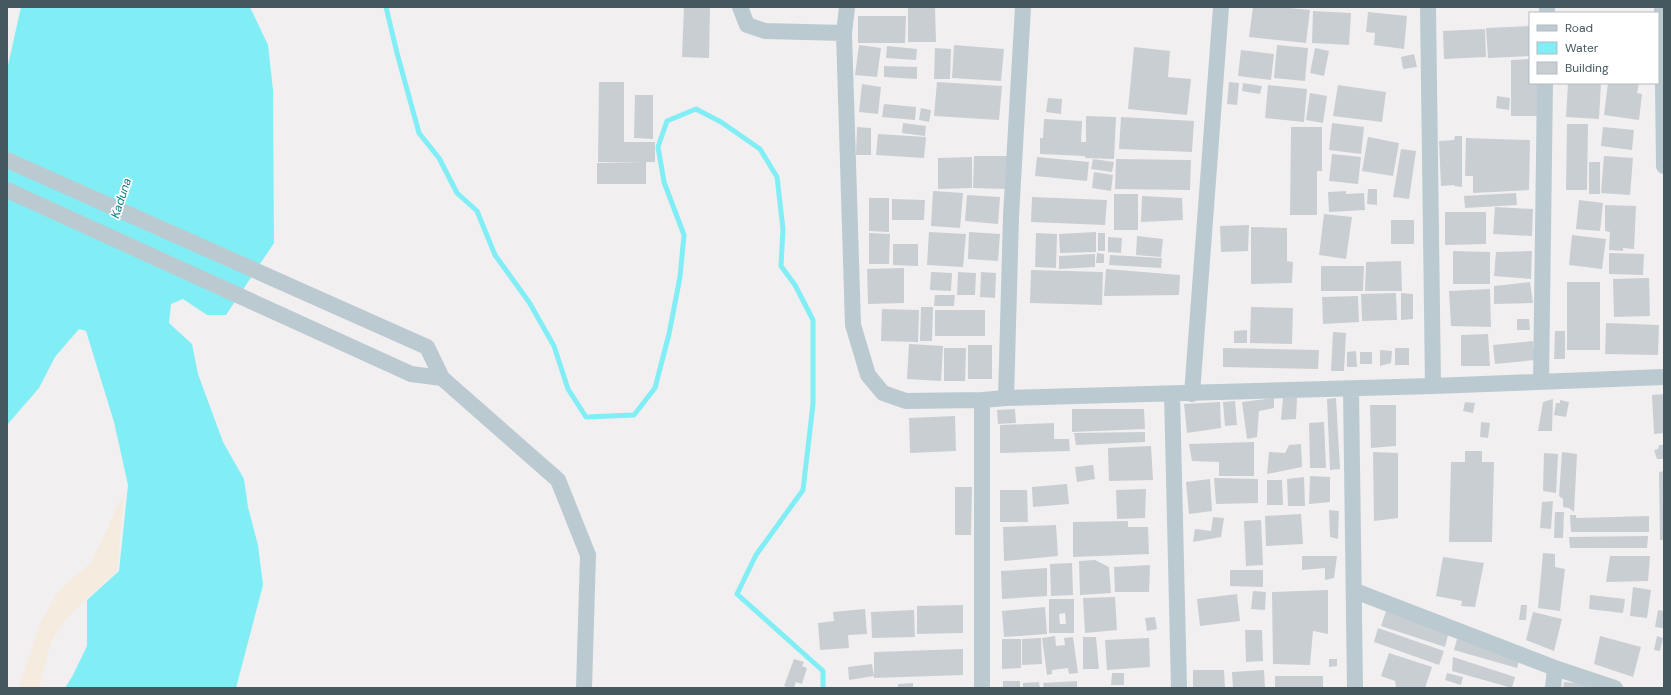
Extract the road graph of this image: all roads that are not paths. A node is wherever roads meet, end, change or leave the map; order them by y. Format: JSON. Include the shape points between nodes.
{"nodes":[{"id":1,"x":740,"y":7,"type":"edge"},
{"id":2,"x":847,"y":7,"type":"edge"},
{"id":3,"x":1023,"y":7,"type":"edge"},
{"id":4,"x":1221,"y":7,"type":"edge"},
{"id":5,"x":1428,"y":7,"type":"edge"},
{"id":6,"x":1662,"y":7,"type":"edge"},
{"id":7,"x":844,"y":33,"type":"junction"},
{"id":8,"x":1546,"y":84,"type":"edge"},
{"id":9,"x":7,"y":160,"type":"edge"},
{"id":10,"x":1664,"y":166,"type":"edge"},
{"id":11,"x":7,"y":190,"type":"edge"},
{"id":12,"x":1664,"y":377,"type":"edge"},
{"id":13,"x":442,"y":378,"type":"junction"},
{"id":14,"x":1541,"y":382,"type":"junction"},
{"id":15,"x":1433,"y":386,"type":"junction"},
{"id":16,"x":1350,"y":389,"type":"junction"},
{"id":17,"x":1172,"y":394,"type":"junction"},
{"id":18,"x":1192,"y":394,"type":"junction"},
{"id":19,"x":1006,"y":398,"type":"junction"},
{"id":20,"x":982,"y":400,"type":"junction"},
{"id":21,"x":1355,"y":591,"type":"junction"},
{"id":22,"x":1555,"y":668,"type":"junction"},
{"id":23,"x":584,"y":688,"type":"edge"},
{"id":24,"x":982,"y":688,"type":"edge"},
{"id":25,"x":1179,"y":688,"type":"edge"},
{"id":26,"x":1355,"y":688,"type":"edge"},
{"id":27,"x":1553,"y":688,"type":"edge"},
{"id":28,"x":1615,"y":688,"type":"edge"}],
"edges":[{"from":1,"to":7,"type":"street","via":[[747,25],[765,31]]},
{"from":2,"to":7,"type":"street"},
{"from":3,"to":19,"type":"street","via":[[1011,216]]},
{"from":4,"to":18,"type":"street"},
{"from":5,"to":15,"type":"street"},
{"from":6,"to":10,"type":"street"},
{"from":7,"to":20,"type":"street","via":[[853,325],[868,374],[883,393],[906,401]]},
{"from":8,"to":14,"type":"street"},
{"from":9,"to":13,"type":"street","via":[[427,347]]},
{"from":11,"to":13,"type":"street","via":[[411,374]]},
{"from":12,"to":14,"type":"street"},
{"from":13,"to":23,"type":"street","via":[[558,480],[588,555]]},
{"from":14,"to":15,"type":"street"},
{"from":15,"to":16,"type":"street"},
{"from":16,"to":18,"type":"street"},
{"from":16,"to":21,"type":"street"},
{"from":17,"to":18,"type":"street"},
{"from":17,"to":19,"type":"street"},
{"from":17,"to":25,"type":"street"},
{"from":19,"to":20,"type":"street"},
{"from":20,"to":24,"type":"street"},
{"from":21,"to":22,"type":"street"},
{"from":21,"to":26,"type":"street"},
{"from":22,"to":27,"type":"street"},
{"from":22,"to":28,"type":"street"}]}
